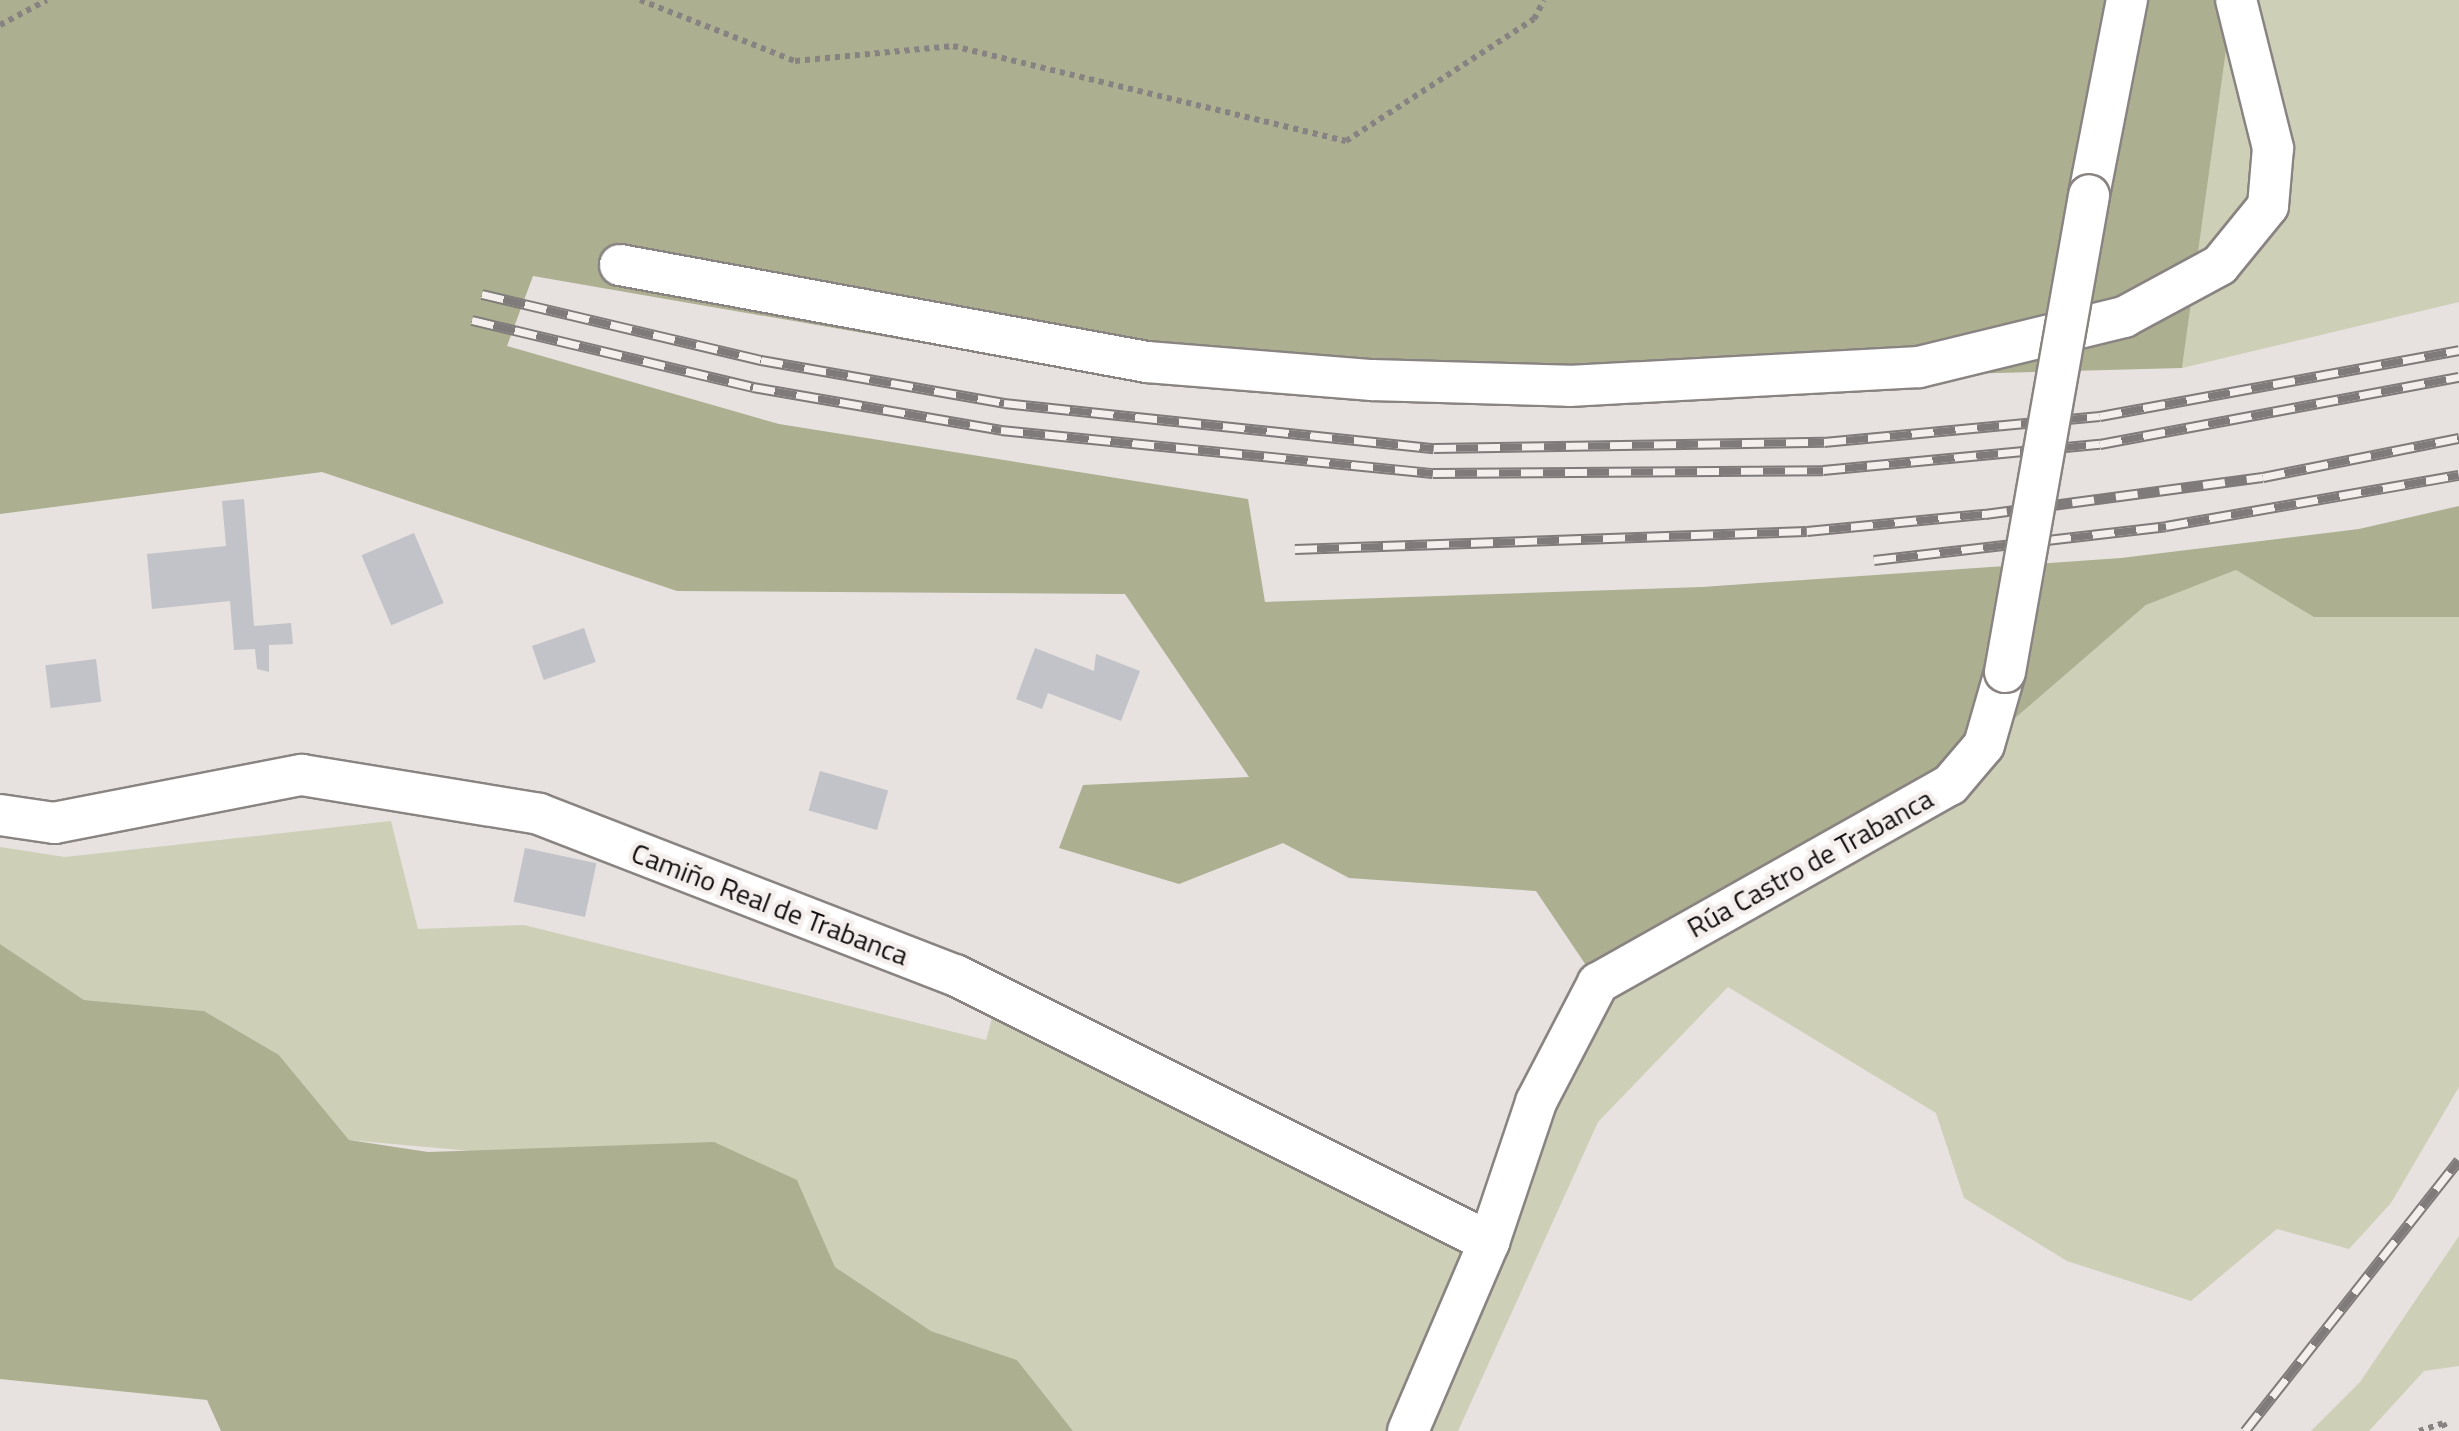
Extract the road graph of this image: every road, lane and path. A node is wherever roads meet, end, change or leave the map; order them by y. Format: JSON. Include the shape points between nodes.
{"nodes":[{"id":1,"x":47,"y":0,"type":"edge"},
{"id":2,"x":640,"y":0,"type":"edge"},
{"id":3,"x":1544,"y":0,"type":"edge"},
{"id":4,"x":2127,"y":0,"type":"edge"},
{"id":5,"x":2236,"y":0,"type":"edge"},
{"id":6,"x":0,"y":25,"type":"edge"},
{"id":7,"x":620,"y":265,"type":"dead end"},
{"id":8,"x":0,"y":815,"type":"edge"},
{"id":9,"x":1490,"y":1242,"type":"junction"},
{"id":10,"x":1408,"y":1431,"type":"edge"},
{"id":11,"x":2419,"y":1431,"type":"edge"},
{"id":12,"x":2446,"y":1431,"type":"edge"}],
"edges":[{"from":1,"to":6,"type":"path"},
{"from":2,"to":3,"type":"path","via":[[796,61],[952,46],[1346,140],[1534,18]]},
{"from":4,"to":9,"type":"street","name":"Rúa Castro de Trabanca","bridge":true,"via":[[2004,672],[1984,746],[1950,785],[1598,983],[1536,1102]]},
{"from":5,"to":7,"type":"street","via":[[2274,148],[2268,206],[2220,265],[2124,317],[1920,368],[1570,386],[1372,380],[1148,362]]},
{"from":8,"to":9,"type":"street","name":"Camiño Real de Trabanca","via":[[54,822],[302,775],[539,814],[955,975]]},
{"from":9,"to":10,"type":"street","name":"Rúa Castro de Trabanca"},
{"from":11,"to":12,"type":"path","via":[[2443,1423]]}]}
